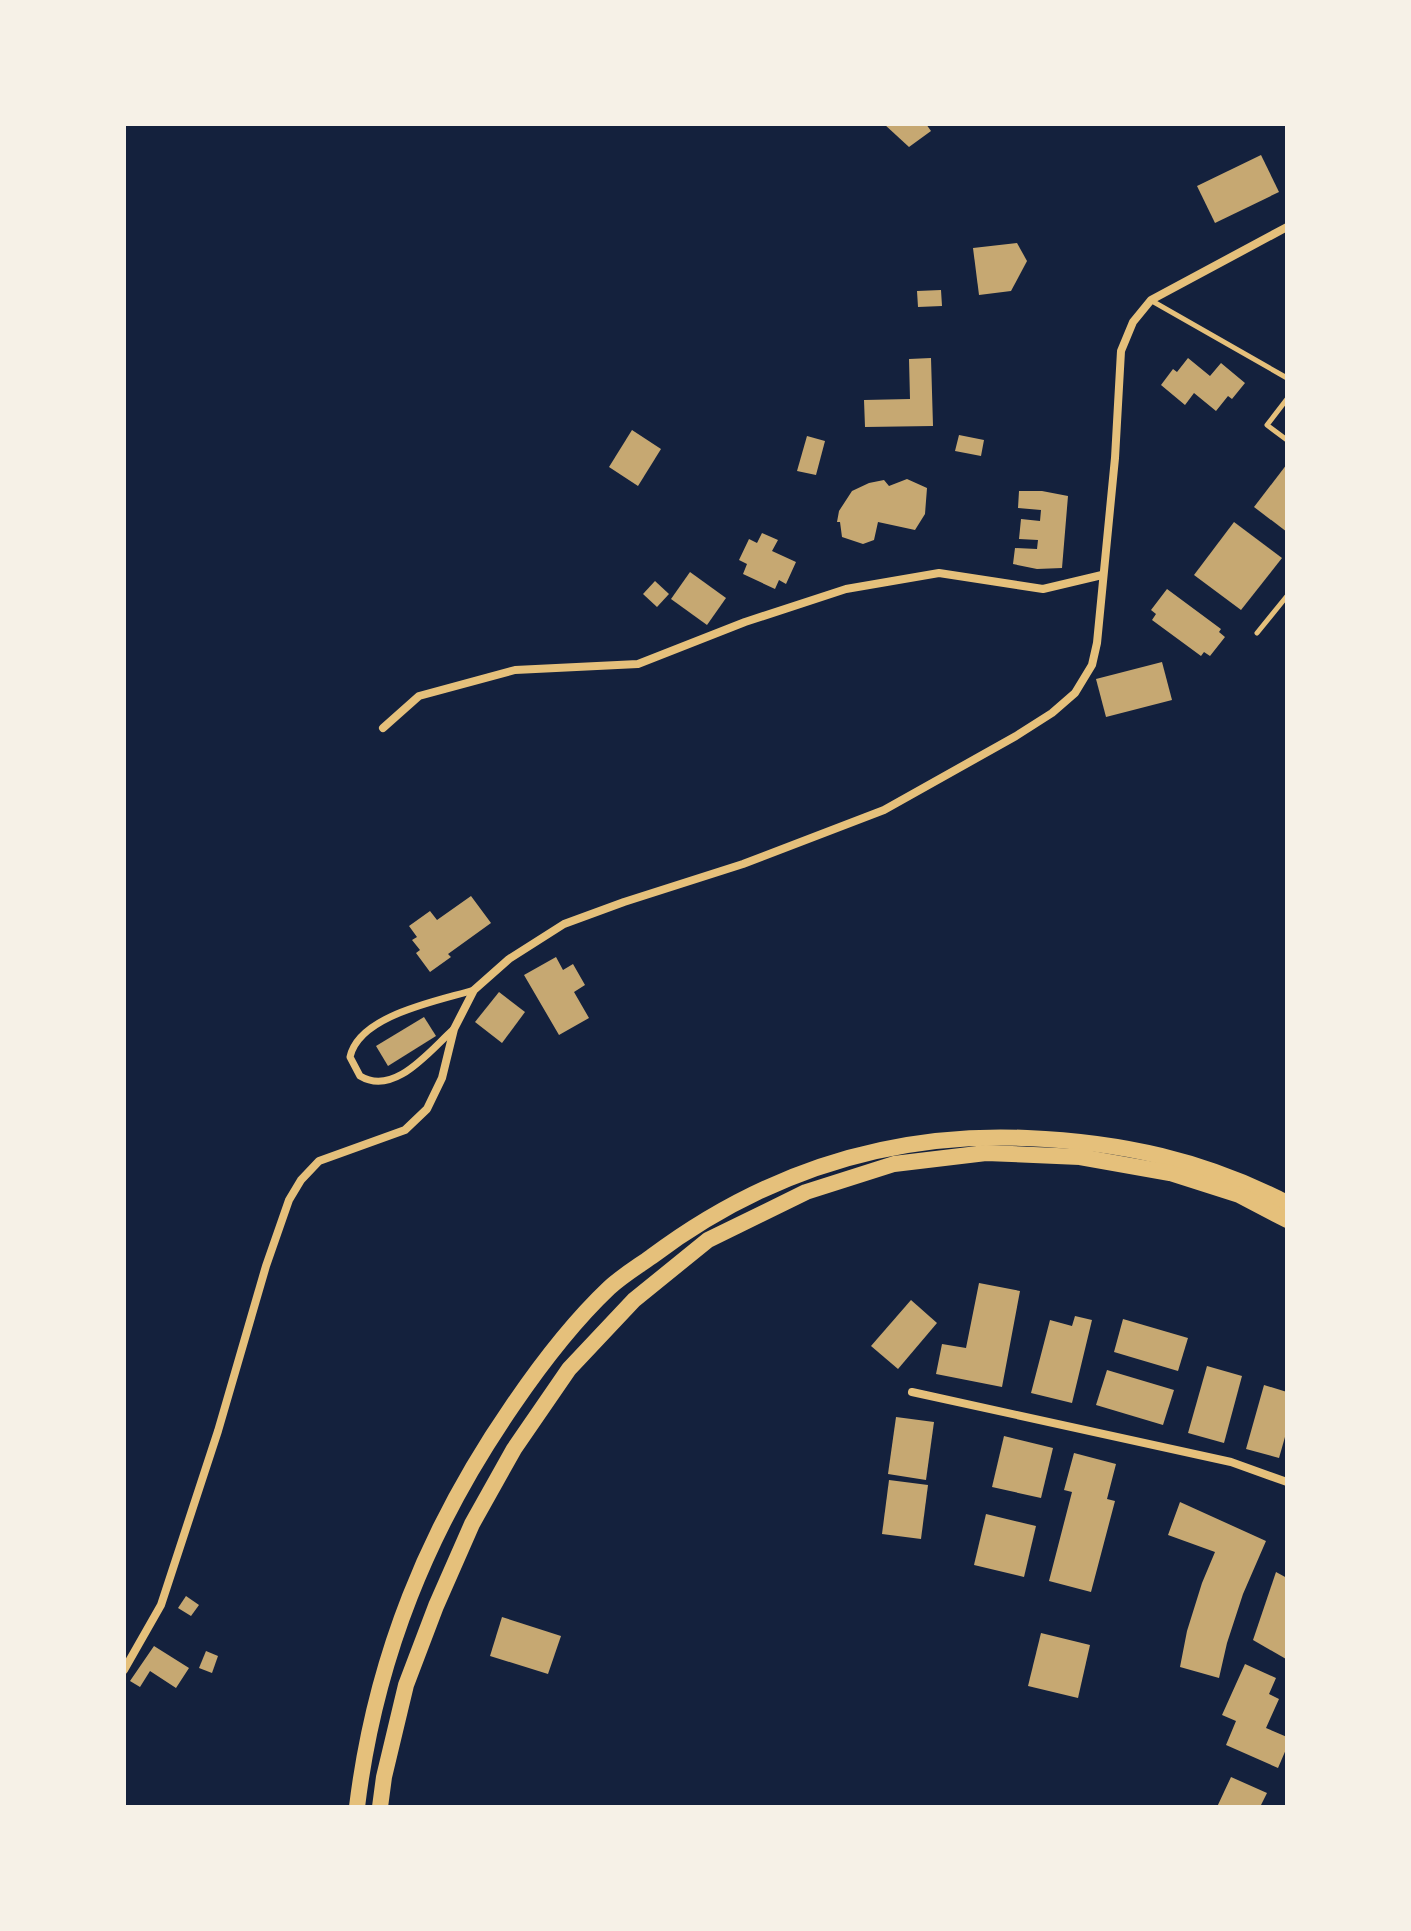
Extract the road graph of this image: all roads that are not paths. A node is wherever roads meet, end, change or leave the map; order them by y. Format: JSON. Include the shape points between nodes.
{"nodes":[{"id":1,"x":1287,"y":227,"type":"edge"},
{"id":2,"x":1151,"y":300,"type":"junction"},
{"id":3,"x":1287,"y":378,"type":"edge"},
{"id":4,"x":1287,"y":399,"type":"edge"},
{"id":5,"x":1287,"y":440,"type":"edge"},
{"id":6,"x":1102,"y":575,"type":"junction"},
{"id":7,"x":1287,"y":596,"type":"edge"},
{"id":8,"x":1257,"y":633,"type":"dead end"},
{"id":9,"x":383,"y":728,"type":"dead end"},
{"id":10,"x":474,"y":990,"type":"junction"},
{"id":11,"x":454,"y":1029,"type":"junction"},
{"id":12,"x":1287,"y":1203,"type":"edge"},
{"id":13,"x":1287,"y":1220,"type":"edge"},
{"id":14,"x":912,"y":1392,"type":"dead end"},
{"id":15,"x":1287,"y":1482,"type":"edge"},
{"id":16,"x":124,"y":1670,"type":"edge"},
{"id":17,"x":357,"y":1807,"type":"edge"},
{"id":18,"x":380,"y":1807,"type":"edge"}],
"edges":[{"from":1,"to":2,"type":"street"},
{"from":2,"to":3,"type":"lane"},
{"from":2,"to":6,"type":"street","via":[[1133,322],[1121,351]]},
{"from":4,"to":5,"type":"lane","via":[[1267,425]]},
{"from":6,"to":9,"type":"street","via":[[1043,589],[939,573],[846,589],[638,664],[515,670],[419,696]]},
{"from":6,"to":10,"type":"street","via":[[1092,665],[1075,693],[1036,724],[884,810],[564,924],[509,959]]},
{"from":7,"to":8,"type":"lane"},
{"from":10,"to":11,"type":"street"},
{"from":10,"to":11,"type":"street","via":[[377,1024],[357,1040],[350,1057],[360,1076],[388,1082]]},
{"from":11,"to":16,"type":"street","via":[[437,1092],[418,1119],[391,1136],[319,1161],[289,1200],[161,1605]]},
{"from":12,"to":17,"type":"main road","via":[[1245,1181],[1167,1155],[1082,1140],[983,1136],[884,1148],[788,1176],[692,1226],[610,1287],[547,1356],[451,1504],[405,1605],[379,1684]]},
{"from":13,"to":18,"type":"main road","via":[[1239,1195],[1170,1173],[1080,1157],[986,1153],[894,1164],[806,1192],[708,1240],[634,1300],[569,1369],[514,1449],[472,1524],[406,1685]]},
{"from":14,"to":15,"type":"street","via":[[1231,1462]]}]}
